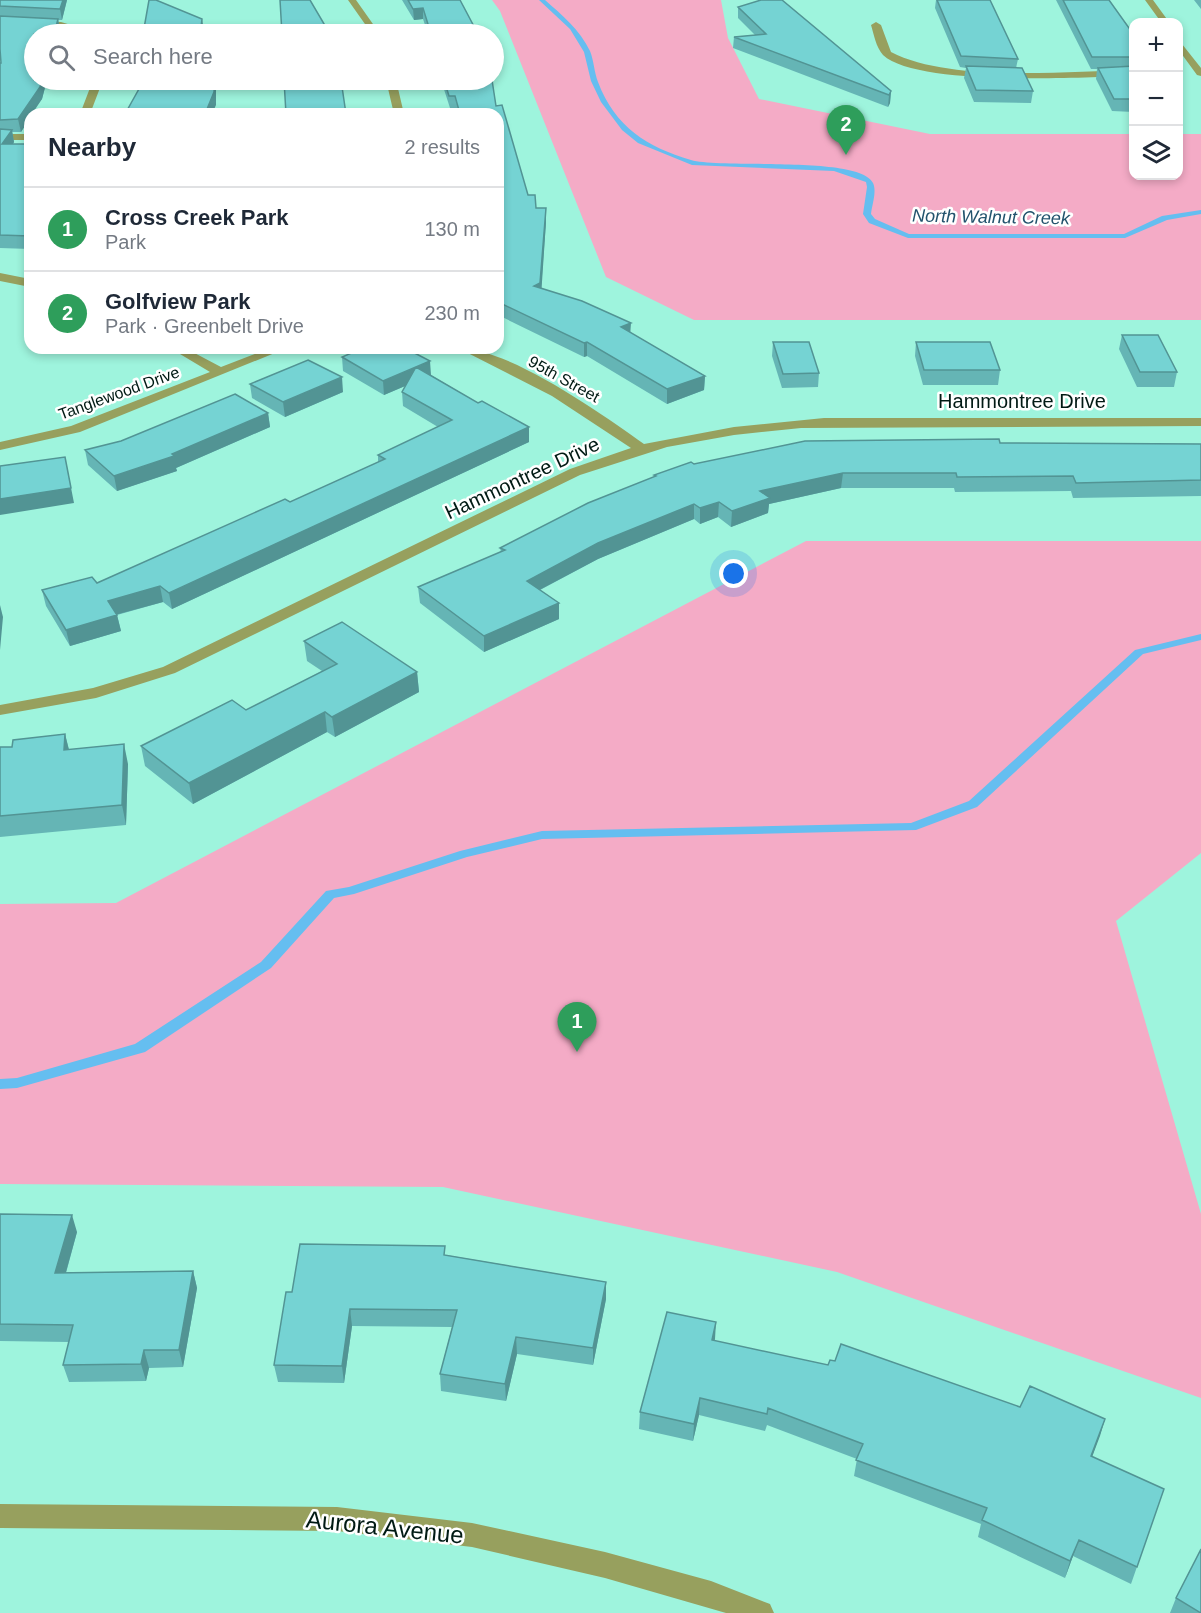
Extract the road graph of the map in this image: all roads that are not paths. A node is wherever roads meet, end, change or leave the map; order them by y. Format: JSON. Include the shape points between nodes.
{"nodes":[{"id":1,"x":352,"y":0,"type":"edge"},
{"id":2,"x":1149,"y":0,"type":"edge"},
{"id":3,"x":1162,"y":18,"type":"edge"},
{"id":4,"x":0,"y":22,"type":"edge"},
{"id":5,"x":61,"y":24,"type":"edge"},
{"id":6,"x":369,"y":24,"type":"edge"},
{"id":7,"x":876,"y":25,"type":"dead end"},
{"id":8,"x":1183,"y":49,"type":"edge"},
{"id":9,"x":1129,"y":73,"type":"edge"},
{"id":10,"x":1197,"y":73,"type":"edge"},
{"id":11,"x":95,"y":90,"type":"edge"},
{"id":12,"x":393,"y":90,"type":"edge"},
{"id":13,"x":89,"y":108,"type":"edge"},
{"id":14,"x":398,"y":108,"type":"edge"},
{"id":15,"x":0,"y":137,"type":"edge"},
{"id":16,"x":24,"y":137,"type":"edge"},
{"id":17,"x":0,"y":278,"type":"edge"},
{"id":18,"x":24,"y":281,"type":"edge"},
{"id":19,"x":187,"y":354,"type":"edge"},
{"id":20,"x":265,"y":354,"type":"edge"},
{"id":21,"x":477,"y":354,"type":"edge"},
{"id":22,"x":220,"y":372,"type":"junction"},
{"id":23,"x":1201,"y":423,"type":"edge"},
{"id":24,"x":0,"y":446,"type":"edge"},
{"id":25,"x":642,"y":449,"type":"junction"},
{"id":26,"x":0,"y":710,"type":"edge"},
{"id":27,"x":0,"y":1516,"type":"edge"},
{"id":28,"x":760,"y":1613,"type":"edge"}],
"edges":[{"from":1,"to":6,"type":"street"},
{"from":2,"to":3,"type":"street"},
{"from":4,"to":5,"type":"street"},
{"from":7,"to":9,"type":"street","via":[[888,55],[927,69]]},
{"from":8,"to":10,"type":"street"},
{"from":11,"to":13,"type":"street"},
{"from":12,"to":14,"type":"street"},
{"from":15,"to":16,"type":"street"},
{"from":17,"to":18,"type":"street"},
{"from":19,"to":22,"type":"street"},
{"from":20,"to":22,"type":"street","name":"Tanglewood Drive"},
{"from":21,"to":25,"type":"street","name":"95th Street","via":[[552,389]]},
{"from":22,"to":24,"type":"street","name":"Tanglewood Drive","via":[[75,429]]},
{"from":23,"to":25,"type":"street","name":"Hammontree Drive","via":[[824,422],[728,430]]},
{"from":25,"to":26,"type":"street","name":"Hammontree Drive","via":[[575,472],[169,669],[96,693]]},
{"from":27,"to":28,"type":"street","name":"Aurora Avenue","via":[[337,1519],[472,1535],[605,1565],[711,1594]]}]}
